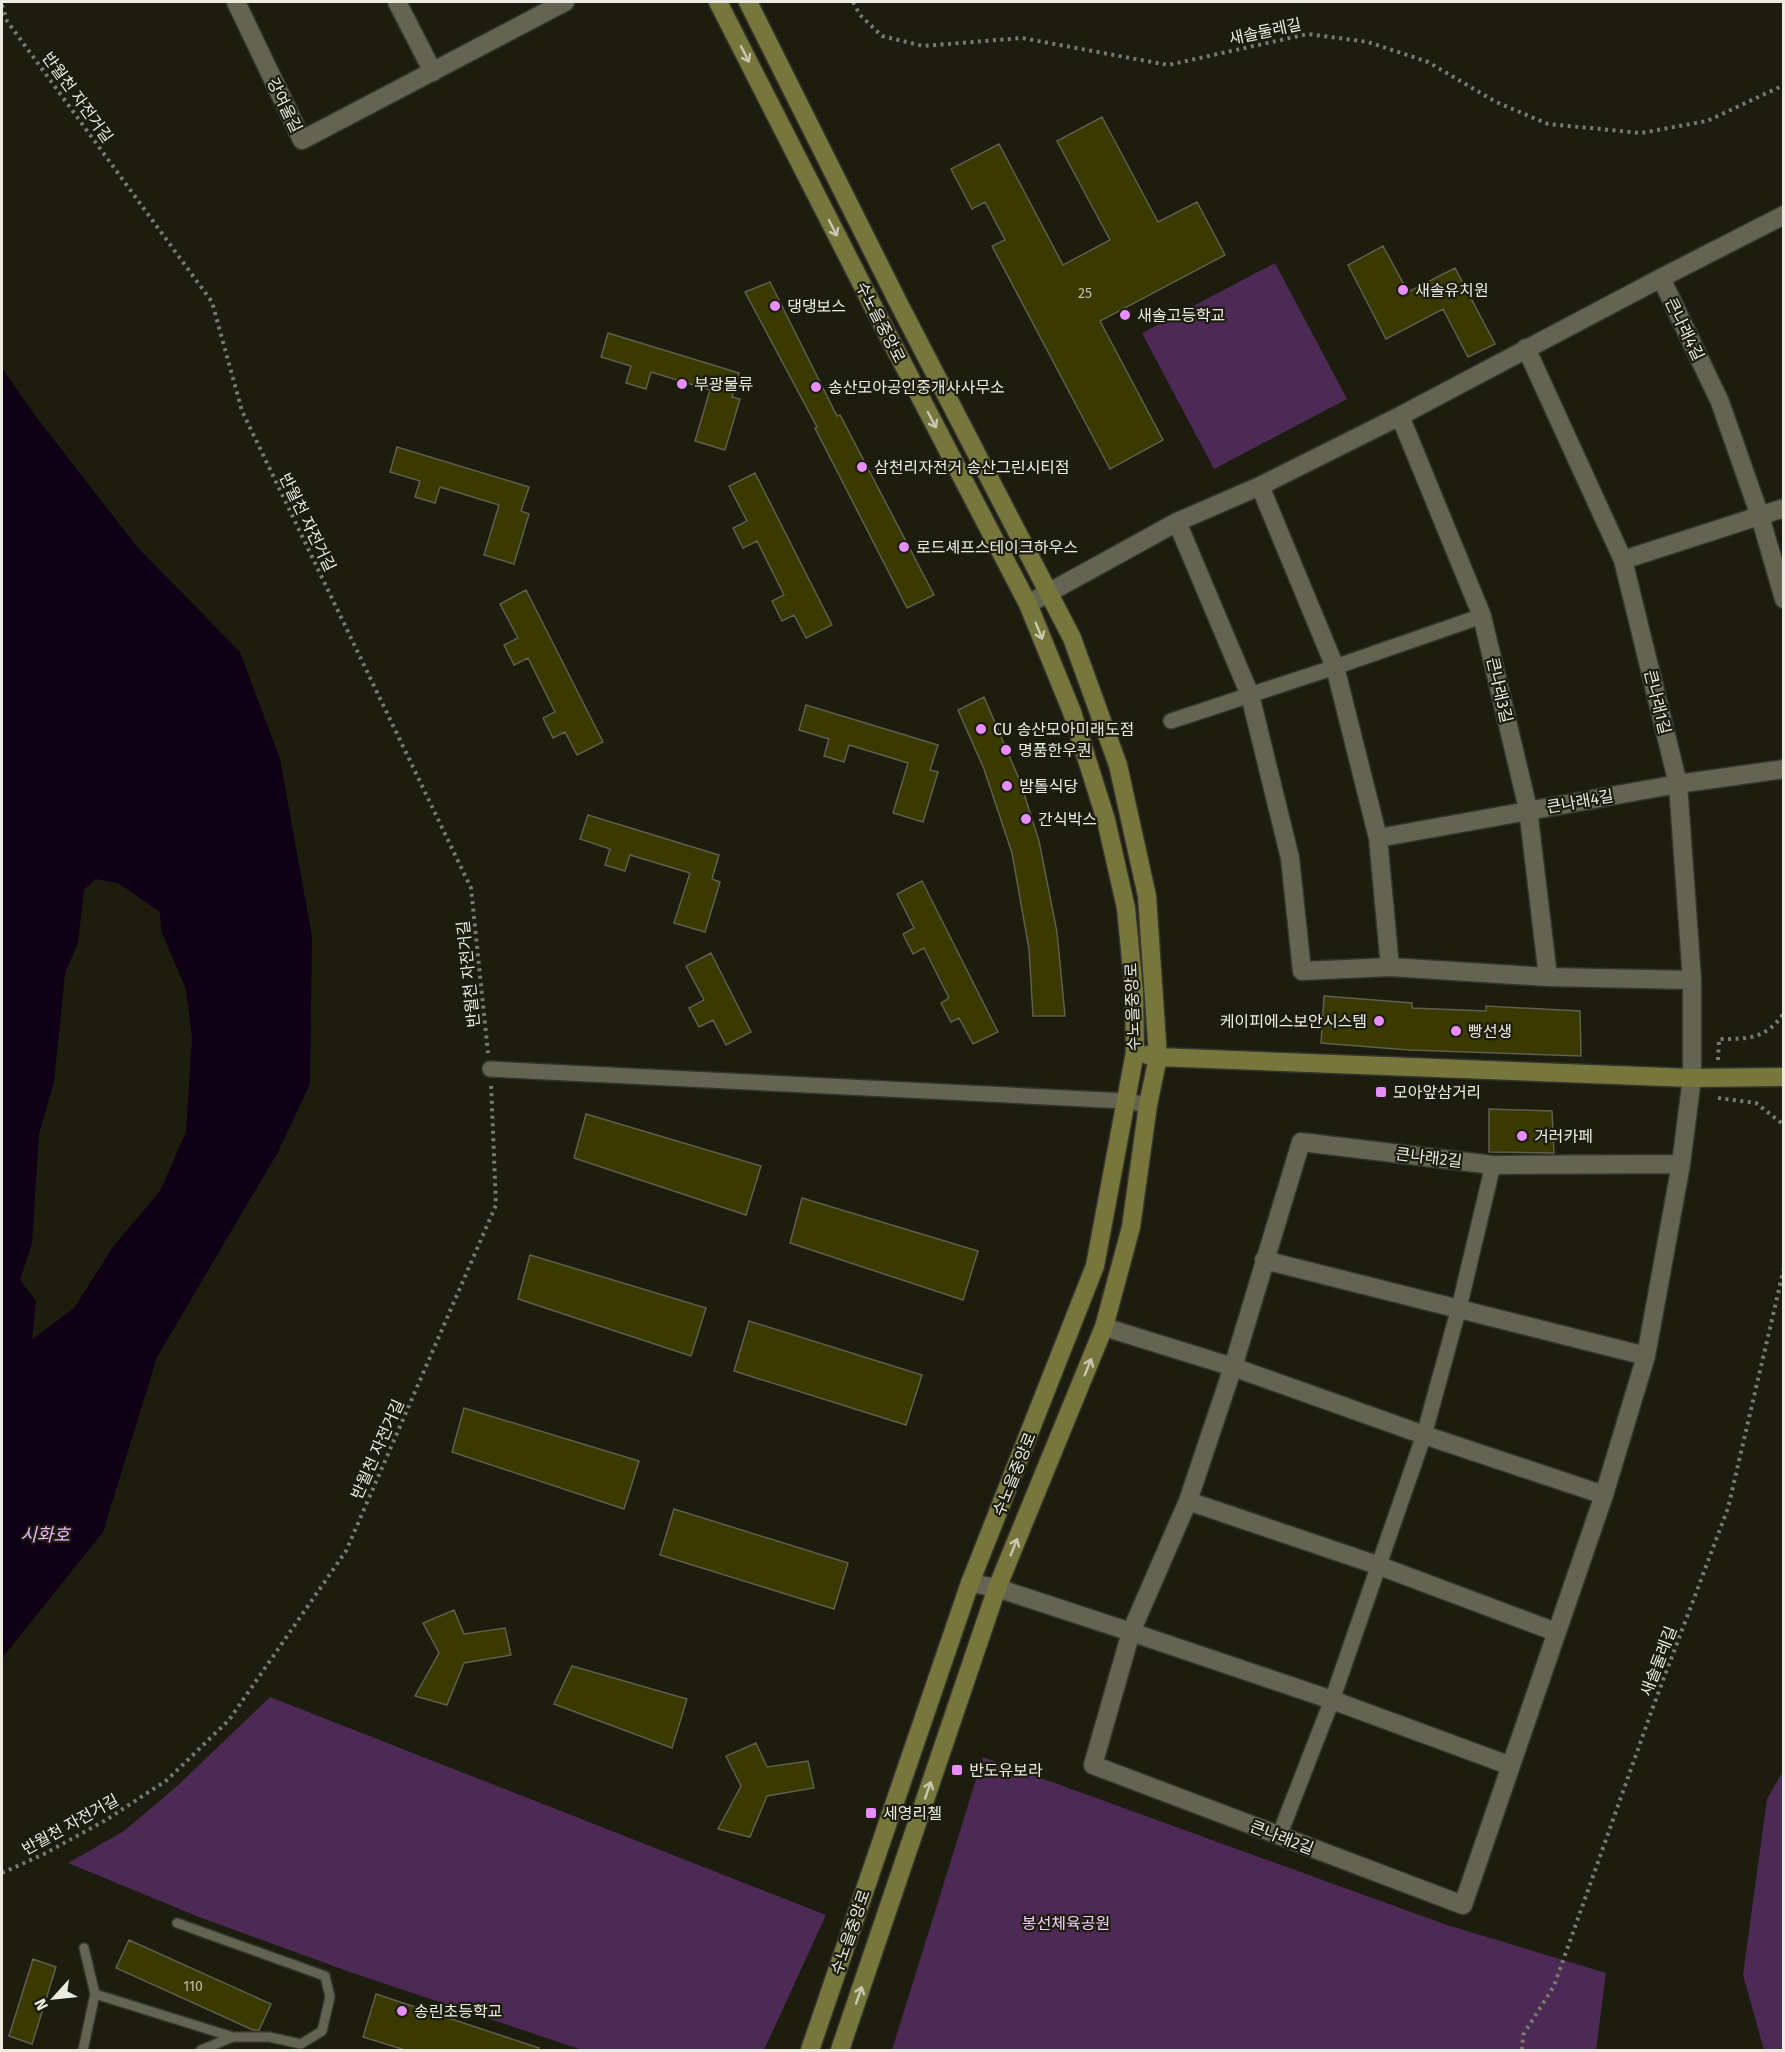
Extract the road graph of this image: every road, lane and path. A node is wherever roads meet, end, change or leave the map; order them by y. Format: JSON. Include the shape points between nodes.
{"nodes":[{"id":1,"x":236,"y":2,"type":"edge"},
{"id":2,"x":397,"y":2,"type":"edge"},
{"id":3,"x":566,"y":2,"type":"edge"},
{"id":4,"x":718,"y":2,"type":"edge"},
{"id":5,"x":748,"y":2,"type":"edge"},
{"id":6,"x":853,"y":2,"type":"edge"},
{"id":7,"x":2,"y":5,"type":"edge"},
{"id":8,"x":433,"y":72,"type":"junction"},
{"id":9,"x":1784,"y":85,"type":"edge"},
{"id":10,"x":1784,"y":215,"type":"edge"},
{"id":11,"x":1660,"y":278,"type":"junction"},
{"id":12,"x":1526,"y":348,"type":"junction"},
{"id":13,"x":1400,"y":416,"type":"junction"},
{"id":14,"x":1260,"y":486,"type":"junction"},
{"id":15,"x":1784,"y":508,"type":"edge"},
{"id":16,"x":1760,"y":516,"type":"junction"},
{"id":17,"x":1177,"y":522,"type":"junction"},
{"id":18,"x":1623,"y":560,"type":"junction"},
{"id":19,"x":1049,"y":593,"type":"junction"},
{"id":20,"x":1784,"y":599,"type":"edge"},
{"id":21,"x":1028,"y":604,"type":"junction"},
{"id":22,"x":1482,"y":616,"type":"junction"},
{"id":23,"x":1335,"y":667,"type":"junction"},
{"id":24,"x":1250,"y":695,"type":"junction"},
{"id":25,"x":1170,"y":721,"type":"dead end"},
{"id":26,"x":1784,"y":770,"type":"edge"},
{"id":27,"x":1678,"y":784,"type":"junction"},
{"id":28,"x":1528,"y":810,"type":"junction"},
{"id":29,"x":1378,"y":838,"type":"junction"},
{"id":30,"x":1390,"y":967,"type":"junction"},
{"id":31,"x":1548,"y":977,"type":"junction"},
{"id":32,"x":1692,"y":980,"type":"junction"},
{"id":33,"x":1135,"y":1052,"type":"junction"},
{"id":34,"x":1158,"y":1057,"type":"junction"},
{"id":35,"x":490,"y":1069,"type":"junction"},
{"id":36,"x":1784,"y":1077,"type":"edge"},
{"id":37,"x":1692,"y":1078,"type":"junction"},
{"id":38,"x":1126,"y":1101,"type":"junction"},
{"id":39,"x":1148,"y":1105,"type":"junction"},
{"id":40,"x":1681,"y":1164,"type":"junction"},
{"id":41,"x":1493,"y":1165,"type":"junction"},
{"id":42,"x":1264,"y":1260,"type":"junction"},
{"id":43,"x":1784,"y":1268,"type":"edge"},
{"id":44,"x":1459,"y":1308,"type":"junction"},
{"id":45,"x":1104,"y":1327,"type":"junction"},
{"id":46,"x":1646,"y":1356,"type":"junction"},
{"id":47,"x":1233,"y":1367,"type":"junction"},
{"id":48,"x":1424,"y":1435,"type":"junction"},
{"id":49,"x":1604,"y":1495,"type":"junction"},
{"id":50,"x":1188,"y":1501,"type":"junction"},
{"id":51,"x":1377,"y":1565,"type":"junction"},
{"id":52,"x":970,"y":1583,"type":"junction"},
{"id":53,"x":997,"y":1588,"type":"junction"},
{"id":54,"x":1131,"y":1632,"type":"junction"},
{"id":55,"x":1556,"y":1632,"type":"junction"},
{"id":56,"x":1332,"y":1700,"type":"junction"},
{"id":57,"x":1511,"y":1766,"type":"junction"},
{"id":58,"x":1279,"y":1836,"type":"junction"},
{"id":59,"x":2,"y":1872,"type":"edge"},
{"id":60,"x":177,"y":1923,"type":"dead end"},
{"id":61,"x":84,"y":1948,"type":"dead end"},
{"id":62,"x":95,"y":1994,"type":"junction"},
{"id":63,"x":233,"y":2037,"type":"junction"},
{"id":64,"x":83,"y":2050,"type":"edge"},
{"id":65,"x":201,"y":2050,"type":"edge"},
{"id":66,"x":810,"y":2050,"type":"edge"},
{"id":67,"x":840,"y":2050,"type":"edge"},
{"id":68,"x":1522,"y":2050,"type":"edge"}],
"edges":[{"from":1,"to":8,"type":"street","name":"강여울길","via":[[302,140]]},
{"from":2,"to":8,"type":"street"},
{"from":3,"to":8,"type":"street","name":"강여울길"},
{"from":4,"to":21,"type":"main road","name":"수노을중앙로","one_way":true},
{"from":5,"to":19,"type":"main road","name":"수노을중앙로"},
{"from":6,"to":9,"type":"path","name":"새솔둘레길","via":[[860,15],[882,36],[923,46],[1022,38],[1168,65],[1308,33],[1368,42],[1428,62],[1496,102],[1548,123],[1641,132],[1707,121]]},
{"from":7,"to":35,"type":"path","name":"반월천 자전거길","via":[[7,21],[212,302],[242,411],[471,888]]},
{"from":10,"to":11,"type":"street"},
{"from":11,"to":12,"type":"street"},
{"from":11,"to":16,"type":"street","name":"큰나래4길","via":[[1720,402]]},
{"from":12,"to":13,"type":"street"},
{"from":12,"to":18,"type":"street","name":"큰나래1길"},
{"from":13,"to":14,"type":"street"},
{"from":13,"to":22,"type":"street","name":"큰나래3길"},
{"from":14,"to":17,"type":"street"},
{"from":14,"to":23,"type":"street"},
{"from":15,"to":16,"type":"street"},
{"from":16,"to":18,"type":"street"},
{"from":16,"to":20,"type":"street","name":"큰나래4길"},
{"from":17,"to":19,"type":"street"},
{"from":17,"to":24,"type":"street"},
{"from":18,"to":27,"type":"street","name":"큰나래1길"},
{"from":19,"to":21,"type":"street"},
{"from":19,"to":34,"type":"main road","name":"수노을중앙로","via":[[1072,639],[1118,765],[1146,896]]},
{"from":21,"to":33,"type":"main road","name":"수노을중앙로","one_way":true,"via":[[1072,712],[1106,820],[1126,908]]},
{"from":22,"to":23,"type":"street"},
{"from":22,"to":28,"type":"street","name":"큰나래3길"},
{"from":23,"to":24,"type":"street"},
{"from":23,"to":29,"type":"street"},
{"from":24,"to":25,"type":"street"},
{"from":24,"to":30,"type":"street","via":[[1290,858],[1302,970]]},
{"from":26,"to":27,"type":"street","name":"큰나래4길"},
{"from":27,"to":28,"type":"street","name":"큰나래4길"},
{"from":27,"to":32,"type":"street","name":"큰나래1길"},
{"from":28,"to":29,"type":"street","name":"큰나래4길"},
{"from":28,"to":31,"type":"street","name":"큰나래3길"},
{"from":29,"to":30,"type":"street"},
{"from":30,"to":31,"type":"street"},
{"from":31,"to":32,"type":"street"},
{"from":32,"to":37,"type":"street","name":"큰나래1길"},
{"from":33,"to":34,"type":"main road"},
{"from":33,"to":38,"type":"main road","name":"수노을중앙로"},
{"from":34,"to":37,"type":"main road"},
{"from":34,"to":39,"type":"main road","name":"수노을중앙로"},
{"from":35,"to":38,"type":"street"},
{"from":35,"to":59,"type":"path","name":"반월천 자전거길","via":[[496,1205],[346,1551],[230,1720],[167,1780],[96,1826]]},
{"from":36,"to":37,"type":"main road"},
{"from":37,"to":40,"type":"street","name":"큰나래2길"},
{"from":38,"to":39,"type":"street"},
{"from":38,"to":52,"type":"main road","name":"수노을중앙로","via":[[1095,1266]]},
{"from":39,"to":45,"type":"main road","name":"수노을중앙로","via":[[1131,1227]]},
{"from":40,"to":41,"type":"street","name":"큰나래2길"},
{"from":40,"to":46,"type":"street","name":"큰나래2길"},
{"from":41,"to":42,"type":"street","name":"큰나래2길","via":[[1301,1142]]},
{"from":41,"to":44,"type":"street"},
{"from":42,"to":44,"type":"street"},
{"from":42,"to":47,"type":"street","name":"큰나래2길"},
{"from":43,"to":68,"type":"path","name":"새솔둘레길","via":[[1728,1508],[1554,1986],[1524,2035]]},
{"from":44,"to":46,"type":"street"},
{"from":44,"to":48,"type":"street"},
{"from":45,"to":47,"type":"street"},
{"from":53,"to":45,"type":"main road","name":"수노을중앙로","one_way":true},
{"from":46,"to":49,"type":"street","name":"큰나래2길"},
{"from":47,"to":48,"type":"street"},
{"from":47,"to":50,"type":"street","name":"큰나래2길"},
{"from":48,"to":49,"type":"street"},
{"from":48,"to":51,"type":"street"},
{"from":49,"to":55,"type":"street","name":"큰나래2길"},
{"from":50,"to":51,"type":"street"},
{"from":50,"to":54,"type":"street","name":"큰나래2길"},
{"from":51,"to":55,"type":"street"},
{"from":51,"to":56,"type":"street"},
{"from":52,"to":53,"type":"street"},
{"from":52,"to":66,"type":"main road","name":"수노을중앙로"},
{"from":53,"to":54,"type":"street"},
{"from":67,"to":53,"type":"main road","name":"수노을중앙로","one_way":true},
{"from":54,"to":56,"type":"street"},
{"from":54,"to":58,"type":"street","name":"큰나래2길","via":[[1093,1765]]},
{"from":55,"to":57,"type":"street","name":"큰나래2길"},
{"from":56,"to":57,"type":"street"},
{"from":56,"to":58,"type":"street"},
{"from":57,"to":58,"type":"street","name":"큰나래2길","via":[[1463,1905]]},
{"from":60,"to":63,"type":"lane","via":[[325,1976],[330,1997],[322,2031],[301,2044],[269,2037]]},
{"from":61,"to":62,"type":"lane"},
{"from":62,"to":63,"type":"lane"},
{"from":62,"to":64,"type":"lane"},
{"from":63,"to":65,"type":"lane"}]}
